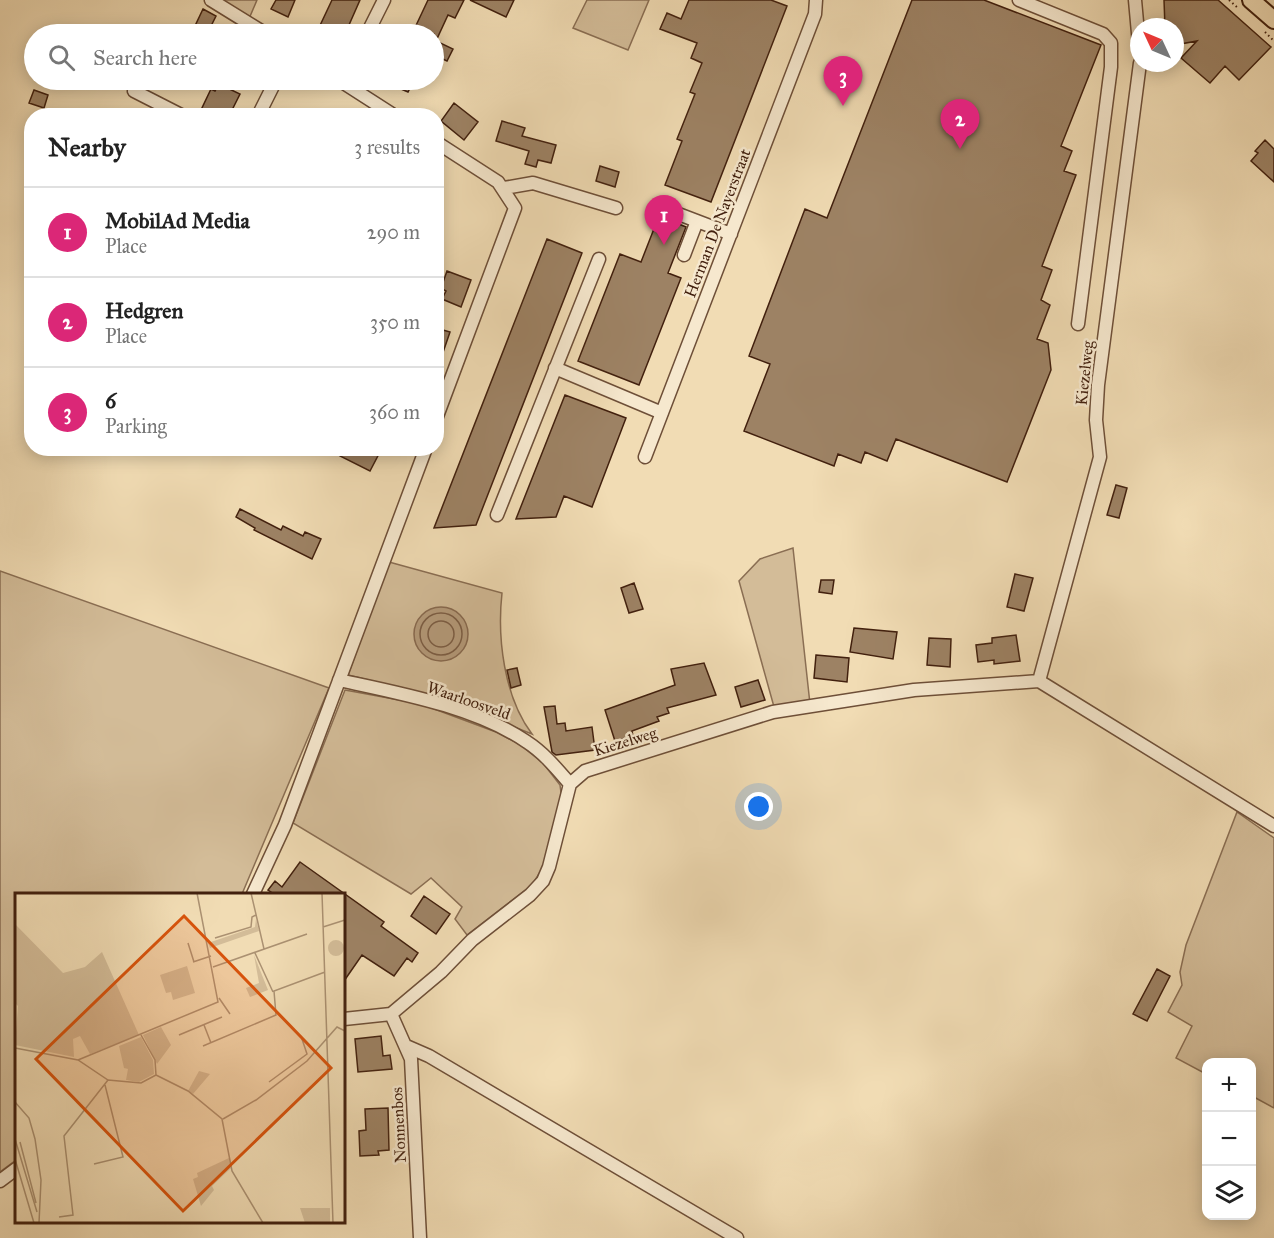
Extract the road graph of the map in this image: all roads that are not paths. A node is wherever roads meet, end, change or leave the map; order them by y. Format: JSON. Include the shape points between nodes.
{"nodes":[{"id":1,"x":211,"y":0,"type":"edge"},
{"id":2,"x":384,"y":0,"type":"edge"},
{"id":3,"x":816,"y":0,"type":"edge"},
{"id":4,"x":1019,"y":0,"type":"edge"},
{"id":5,"x":1135,"y":0,"type":"edge"},
{"id":6,"x":1251,"y":0,"type":"edge"},
{"id":7,"x":1270,"y":17,"type":"edge"},
{"id":8,"x":1137,"y":18,"type":"edge"},
{"id":9,"x":250,"y":24,"type":"edge"},
{"id":10,"x":373,"y":24,"type":"edge"},
{"id":11,"x":1139,"y":72,"type":"edge"},
{"id":12,"x":271,"y":90,"type":"edge"},
{"id":13,"x":356,"y":90,"type":"edge"},
{"id":14,"x":134,"y":91,"type":"dead end"},
{"id":15,"x":167,"y":108,"type":"edge"},
{"id":16,"x":262,"y":108,"type":"edge"},
{"id":17,"x":383,"y":108,"type":"edge"},
{"id":18,"x":444,"y":147,"type":"edge"},
{"id":19,"x":504,"y":188,"type":"junction"},
{"id":20,"x":616,"y":208,"type":"dead end"},
{"id":21,"x":668,"y":210,"type":"dead end"},
{"id":22,"x":697,"y":221,"type":"junction"},
{"id":23,"x":731,"y":234,"type":"junction"},
{"id":24,"x":684,"y":255,"type":"dead end"},
{"id":25,"x":598,"y":259,"type":"dead end"},
{"id":26,"x":1078,"y":324,"type":"dead end"},
{"id":27,"x":555,"y":368,"type":"junction"},
{"id":28,"x":444,"y":398,"type":"edge"},
{"id":29,"x":662,"y":413,"type":"junction"},
{"id":30,"x":423,"y":456,"type":"edge"},
{"id":31,"x":645,"y":457,"type":"dead end"},
{"id":32,"x":497,"y":515,"type":"dead end"},
{"id":33,"x":339,"y":680,"type":"junction"},
{"id":34,"x":1039,"y":681,"type":"junction"},
{"id":35,"x":570,"y":784,"type":"junction"},
{"id":36,"x":1274,"y":826,"type":"edge"},
{"id":37,"x":253,"y":893,"type":"edge"},
{"id":38,"x":391,"y":1014,"type":"junction"},
{"id":39,"x":345,"y":1019,"type":"edge"},
{"id":40,"x":405,"y":1046,"type":"junction"},
{"id":41,"x":15,"y":1170,"type":"edge"},
{"id":42,"x":0,"y":1181,"type":"edge"},
{"id":43,"x":420,"y":1238,"type":"edge"},
{"id":44,"x":737,"y":1238,"type":"edge"}],
"edges":[{"from":1,"to":9,"type":"street"},
{"from":2,"to":10,"type":"street"},
{"from":3,"to":23,"type":"street","name":"Herman De Nayerstraat","via":[[815,14]]},
{"from":4,"to":26,"type":"street","via":[[1102,34],[1111,43]]},
{"from":5,"to":8,"type":"street"},
{"from":6,"to":7,"type":"main road"},
{"from":11,"to":34,"type":"street","name":"Kiezelweg","via":[[1098,385],[1100,457]]},
{"from":12,"to":16,"type":"street"},
{"from":13,"to":17,"type":"street"},
{"from":14,"to":15,"type":"street"},
{"from":18,"to":19,"type":"street"},
{"from":19,"to":20,"type":"street","via":[[533,183]]},
{"from":19,"to":28,"type":"street","via":[[515,208]]},
{"from":21,"to":22,"type":"street"},
{"from":22,"to":23,"type":"street"},
{"from":22,"to":24,"type":"street"},
{"from":23,"to":29,"type":"street","name":"Herman De Nayerstraat"},
{"from":25,"to":27,"type":"street"},
{"from":27,"to":29,"type":"street"},
{"from":27,"to":32,"type":"street"},
{"from":29,"to":31,"type":"street","name":"Herman De Nayerstraat"},
{"from":30,"to":33,"type":"street"},
{"from":33,"to":35,"type":"street","name":"Waarloosveld","via":[[451,709],[502,727],[529,742]]},
{"from":33,"to":37,"type":"street","via":[[285,825]]},
{"from":34,"to":35,"type":"street","name":"Kiezelweg","via":[[914,690],[773,712],[585,771]]},
{"from":34,"to":36,"type":"street"},
{"from":35,"to":38,"type":"street","via":[[543,881]]},
{"from":38,"to":39,"type":"street"},
{"from":38,"to":40,"type":"street","name":"Nonnenbos"},
{"from":40,"to":43,"type":"street","name":"Nonnenbos","via":[[411,1059]]},
{"from":40,"to":44,"type":"street","via":[[429,1056]]},
{"from":41,"to":42,"type":"street"}]}
